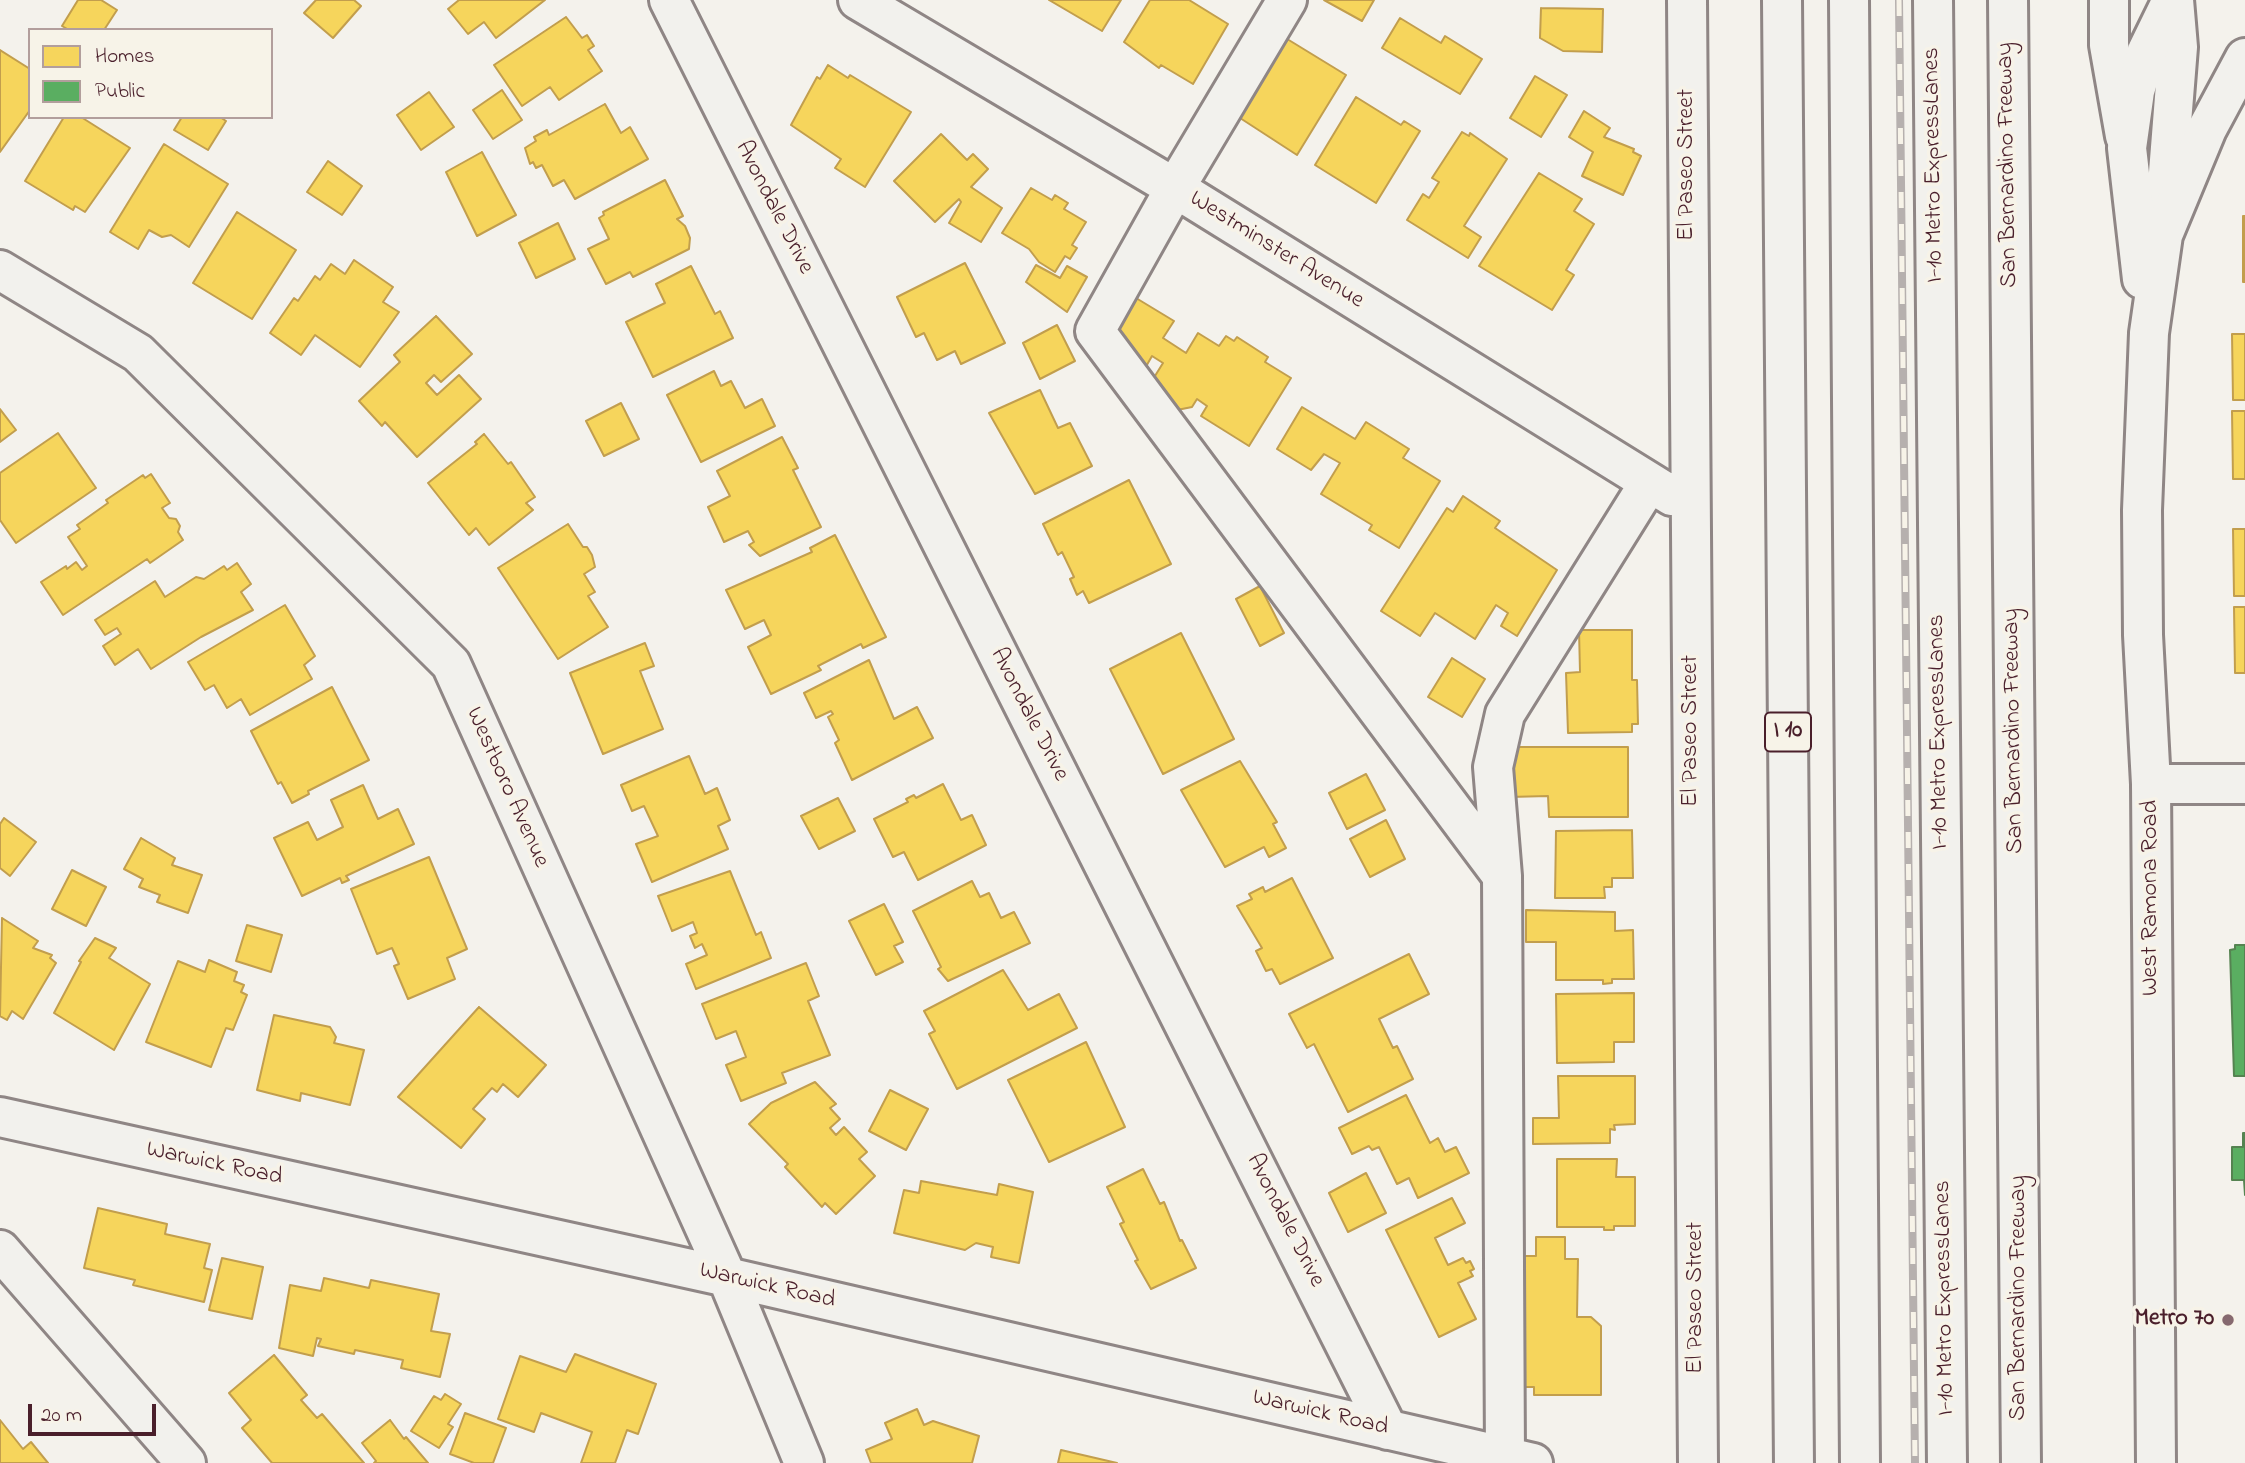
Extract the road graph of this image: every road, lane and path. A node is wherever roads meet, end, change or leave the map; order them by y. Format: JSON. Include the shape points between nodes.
{"nodes":[{"id":1,"x":668,"y":0,"type":"edge"},
{"id":2,"x":858,"y":0,"type":"edge"},
{"id":3,"x":1287,"y":0,"type":"edge"},
{"id":4,"x":1687,"y":0,"type":"edge"},
{"id":5,"x":1783,"y":0,"type":"edge"},
{"id":6,"x":1849,"y":0,"type":"edge"},
{"id":7,"x":1933,"y":0,"type":"edge"},
{"id":8,"x":2008,"y":0,"type":"edge"},
{"id":9,"x":2109,"y":0,"type":"edge"},
{"id":10,"x":2173,"y":0,"type":"edge"},
{"id":11,"x":2245,"y":58,"type":"edge"},
{"id":12,"x":2127,"y":148,"type":"junction"},
{"id":13,"x":1175,"y":188,"type":"junction"},
{"id":14,"x":2162,"y":236,"type":"junction"},
{"id":15,"x":0,"y":270,"type":"edge"},
{"id":16,"x":2149,"y":333,"type":"junction"},
{"id":17,"x":1649,"y":483,"type":"junction"},
{"id":18,"x":1690,"y":507,"type":"junction"},
{"id":19,"x":2151,"y":783,"type":"junction"},
{"id":20,"x":2245,"y":783,"type":"edge"},
{"id":21,"x":1502,"y":876,"type":"junction"},
{"id":22,"x":0,"y":1117,"type":"edge"},
{"id":23,"x":0,"y":1250,"type":"edge"},
{"id":24,"x":727,"y":1278,"type":"junction"},
{"id":25,"x":2021,"y":1365,"type":"junction"},
{"id":26,"x":1388,"y":1430,"type":"junction"},
{"id":27,"x":1459,"y":1455,"type":"edge"},
{"id":28,"x":1519,"y":1460,"type":"edge"},
{"id":29,"x":186,"y":1463,"type":"edge"},
{"id":30,"x":804,"y":1463,"type":"edge"},
{"id":31,"x":1698,"y":1463,"type":"edge"},
{"id":32,"x":1794,"y":1463,"type":"edge"},
{"id":33,"x":1860,"y":1463,"type":"edge"},
{"id":34,"x":1947,"y":1463,"type":"edge"},
{"id":35,"x":2021,"y":1463,"type":"edge"},
{"id":36,"x":2027,"y":1463,"type":"edge"},
{"id":37,"x":2156,"y":1463,"type":"edge"}],
"edges":[{"from":1,"to":26,"type":"main road","name":"Avondale Drive"},
{"from":2,"to":13,"type":"main road","name":"Westminster Avenue"},
{"from":3,"to":13,"type":"main road"},
{"from":4,"to":18,"type":"main road","name":"El Paseo Street"},
{"from":5,"to":32,"type":"main road","number":"I 10"},
{"from":6,"to":33,"type":"main road"},
{"from":7,"to":34,"type":"main road","name":"I-10 Metro ExpressLanes"},
{"from":8,"to":25,"type":"main road","name":"San Bernardino Freeway"},
{"from":9,"to":12,"type":"main road","via":[[2109,45]]},
{"from":10,"to":12,"type":"main road","via":[[2147,51]]},
{"from":10,"to":14,"type":"main road","via":[[2178,47]]},
{"from":11,"to":14,"type":"main road","via":[[2207,129]]},
{"from":12,"to":16,"type":"main road"},
{"from":13,"to":17,"type":"main road","name":"Westminster Avenue"},
{"from":13,"to":21,"type":"main road","via":[[1095,331]]},
{"from":14,"to":16,"type":"main road"},
{"from":15,"to":24,"type":"main road","name":"Westboro Avenue","via":[[138,353],[451,664]]},
{"from":16,"to":19,"type":"main road","name":"West Ramona Road","via":[[2142,510]]},
{"from":17,"to":18,"type":"main road","name":"Westminster Avenue"},
{"from":17,"to":21,"type":"main road","via":[[1505,714],[1493,767]]},
{"from":18,"to":31,"type":"main road","name":"El Paseo Street"},
{"from":19,"to":20,"type":"main road"},
{"from":19,"to":37,"type":"main road","name":"West Ramona Road"},
{"from":21,"to":28,"type":"main road"},
{"from":22,"to":24,"type":"main road","name":"Warwick Road"},
{"from":23,"to":29,"type":"main road"},
{"from":24,"to":26,"type":"main road","name":"Warwick Road"},
{"from":24,"to":30,"type":"main road","name":"Westboro Avenue"},
{"from":25,"to":35,"type":"main road","name":"San Bernardino Freeway"},
{"from":25,"to":36,"type":"main road"},
{"from":26,"to":27,"type":"main road","name":"Warwick Road"},
{"from":27,"to":28,"type":"main road","name":"Warwick Road"}]}
